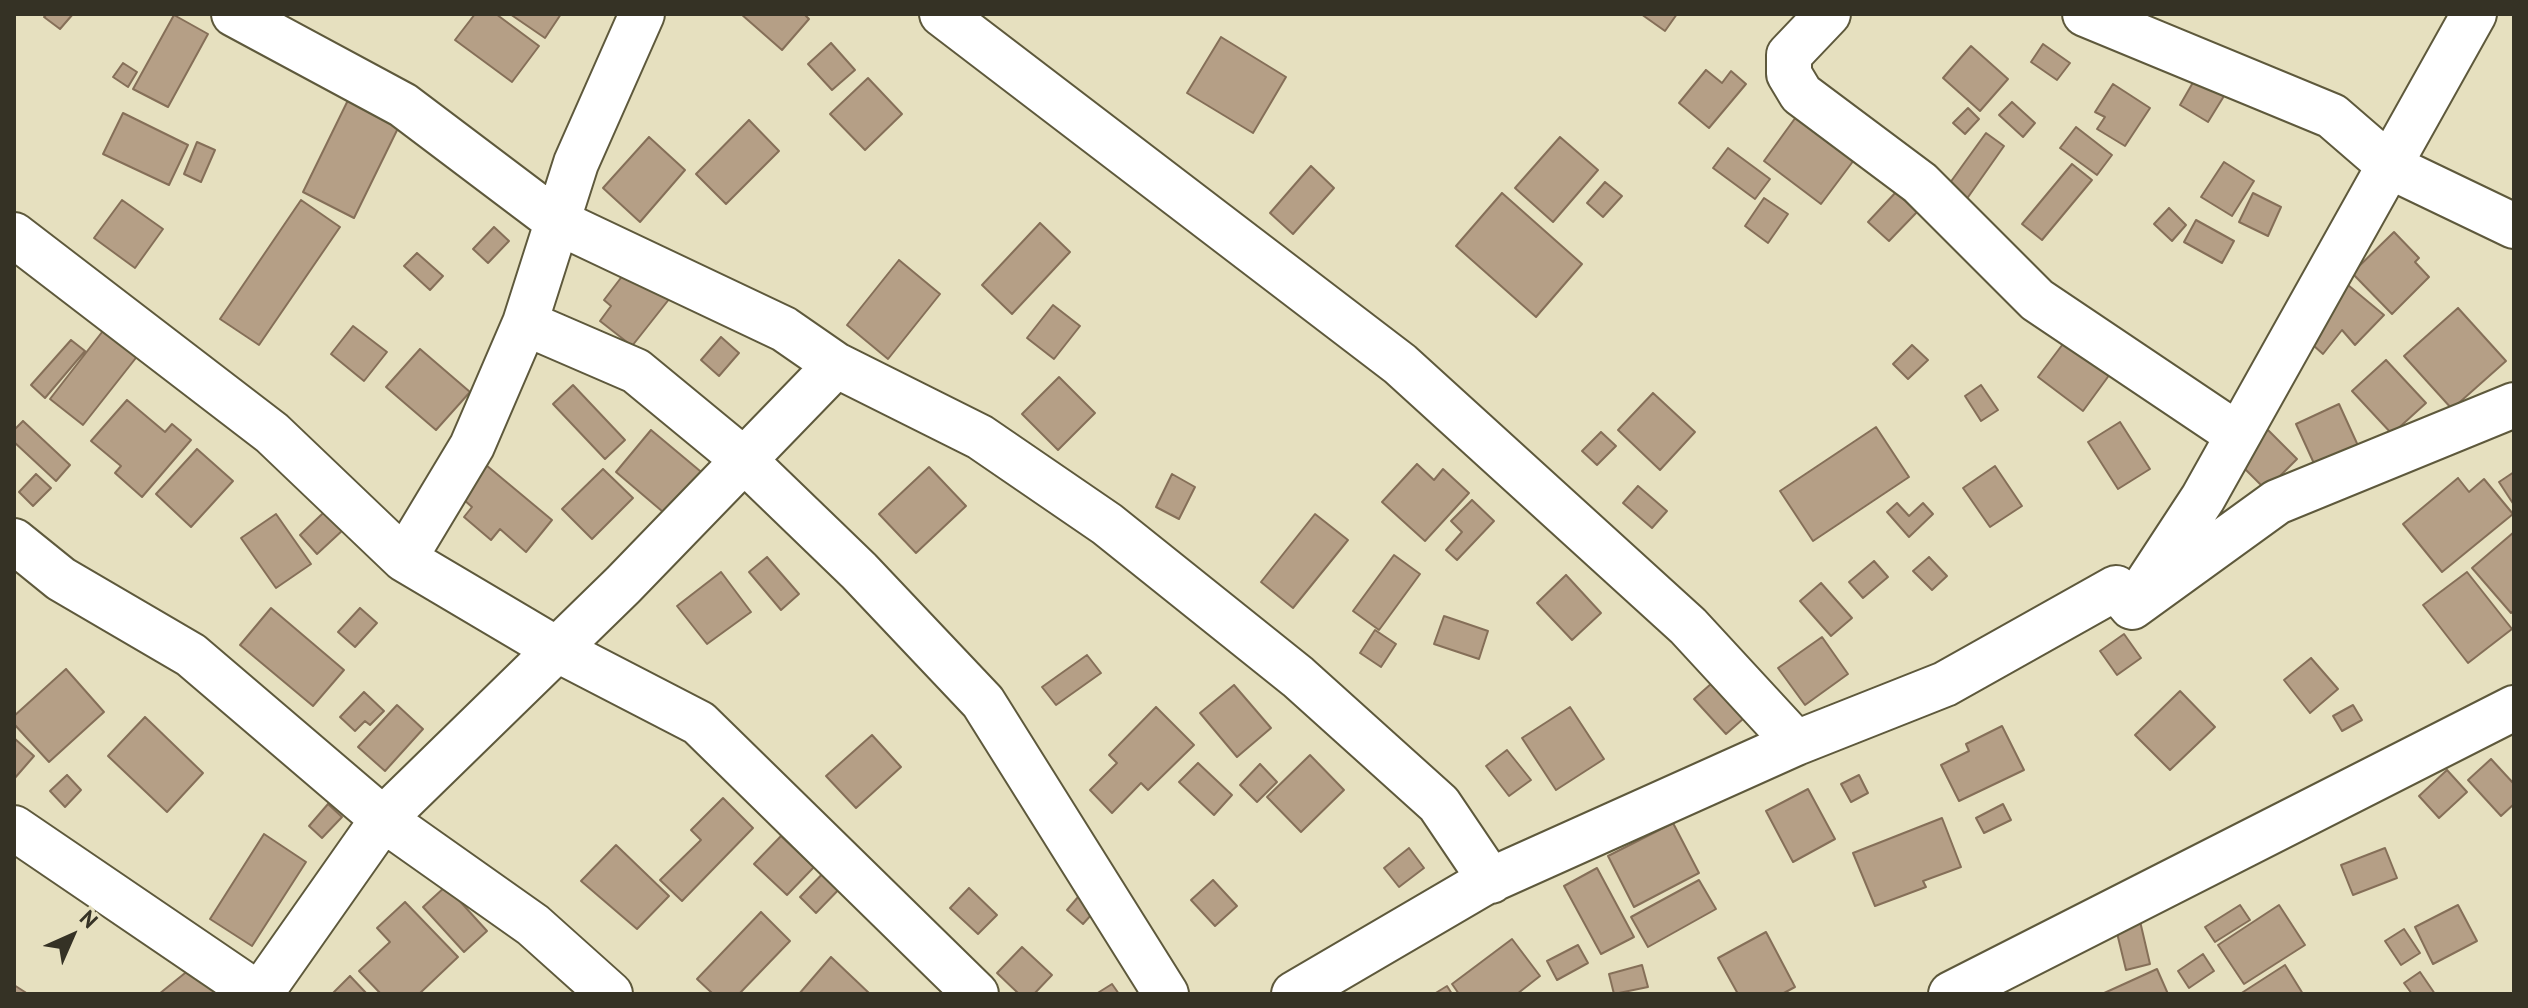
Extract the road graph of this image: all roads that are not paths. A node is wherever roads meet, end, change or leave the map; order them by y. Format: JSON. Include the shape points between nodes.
{"nodes":[{"id":1,"x":234,"y":14,"type":"edge"},
{"id":2,"x":642,"y":14,"type":"edge"},
{"id":3,"x":942,"y":14,"type":"edge"},
{"id":4,"x":1828,"y":14,"type":"edge"},
{"id":5,"x":2085,"y":14,"type":"edge"},
{"id":6,"x":2474,"y":14,"type":"edge"},
{"id":7,"x":2391,"y":167,"type":"junction"},
{"id":8,"x":558,"y":222,"type":"junction"},
{"id":9,"x":2514,"y":226,"type":"edge"},
{"id":10,"x":14,"y":235,"type":"edge"},
{"id":11,"x":525,"y":323,"type":"junction"},
{"id":12,"x":836,"y":365,"type":"junction"},
{"id":13,"x":2514,"y":405,"type":"edge"},
{"id":14,"x":2238,"y":435,"type":"junction"},
{"id":15,"x":744,"y":460,"type":"junction"},
{"id":16,"x":14,"y":541,"type":"edge"},
{"id":17,"x":404,"y":559,"type":"junction"},
{"id":18,"x":2132,"y":607,"type":"junction"},
{"id":19,"x":556,"y":649,"type":"junction"},
{"id":20,"x":2514,"y":708,"type":"edge"},
{"id":21,"x":1796,"y":743,"type":"junction"},
{"id":22,"x":383,"y":819,"type":"junction"},
{"id":23,"x":14,"y":828,"type":"edge"},
{"id":24,"x":1491,"y":881,"type":"junction"},
{"id":25,"x":259,"y":994,"type":"edge"},
{"id":26,"x":610,"y":994,"type":"edge"},
{"id":27,"x":976,"y":994,"type":"edge"},
{"id":28,"x":1166,"y":994,"type":"edge"},
{"id":29,"x":1294,"y":994,"type":"edge"},
{"id":30,"x":1951,"y":994,"type":"edge"}],
"edges":[{"from":1,"to":8,"type":"street","via":[[403,105]]},
{"from":2,"to":8,"type":"street","via":[[576,163]]},
{"from":3,"to":21,"type":"street","via":[[1400,364],[1688,626]]},
{"from":4,"to":14,"type":"street","via":[[1789,55],[1789,74],[1801,94],[1920,183],[2037,300]]},
{"from":5,"to":7,"type":"street","via":[[2332,116]]},
{"from":6,"to":7,"type":"street"},
{"from":7,"to":9,"type":"street"},
{"from":7,"to":14,"type":"street"},
{"from":8,"to":11,"type":"street"},
{"from":8,"to":12,"type":"street","via":[[784,329]]},
{"from":10,"to":17,"type":"street","via":[[272,433]]},
{"from":11,"to":15,"type":"street","via":[[636,371]]},
{"from":11,"to":17,"type":"street","via":[[472,446]]},
{"from":12,"to":15,"type":"street"},
{"from":12,"to":24,"type":"street","via":[[980,437],[1107,524],[1298,677],[1439,804]]},
{"from":13,"to":18,"type":"street","via":[[2277,502]]},
{"from":14,"to":18,"type":"street"},
{"from":15,"to":19,"type":"street"},
{"from":15,"to":28,"type":"street","via":[[983,702]]},
{"from":16,"to":22,"type":"street","via":[[61,579],[191,655]]},
{"from":17,"to":19,"type":"street"},
{"from":18,"to":21,"type":"street","via":[[2116,588],[1945,684]]},
{"from":19,"to":22,"type":"street"},
{"from":19,"to":27,"type":"street","via":[[699,723]]},
{"from":20,"to":30,"type":"street"},
{"from":21,"to":24,"type":"street"},
{"from":22,"to":25,"type":"street"},
{"from":22,"to":26,"type":"street","via":[[533,925]]},
{"from":23,"to":25,"type":"street"},
{"from":24,"to":29,"type":"street"}]}
